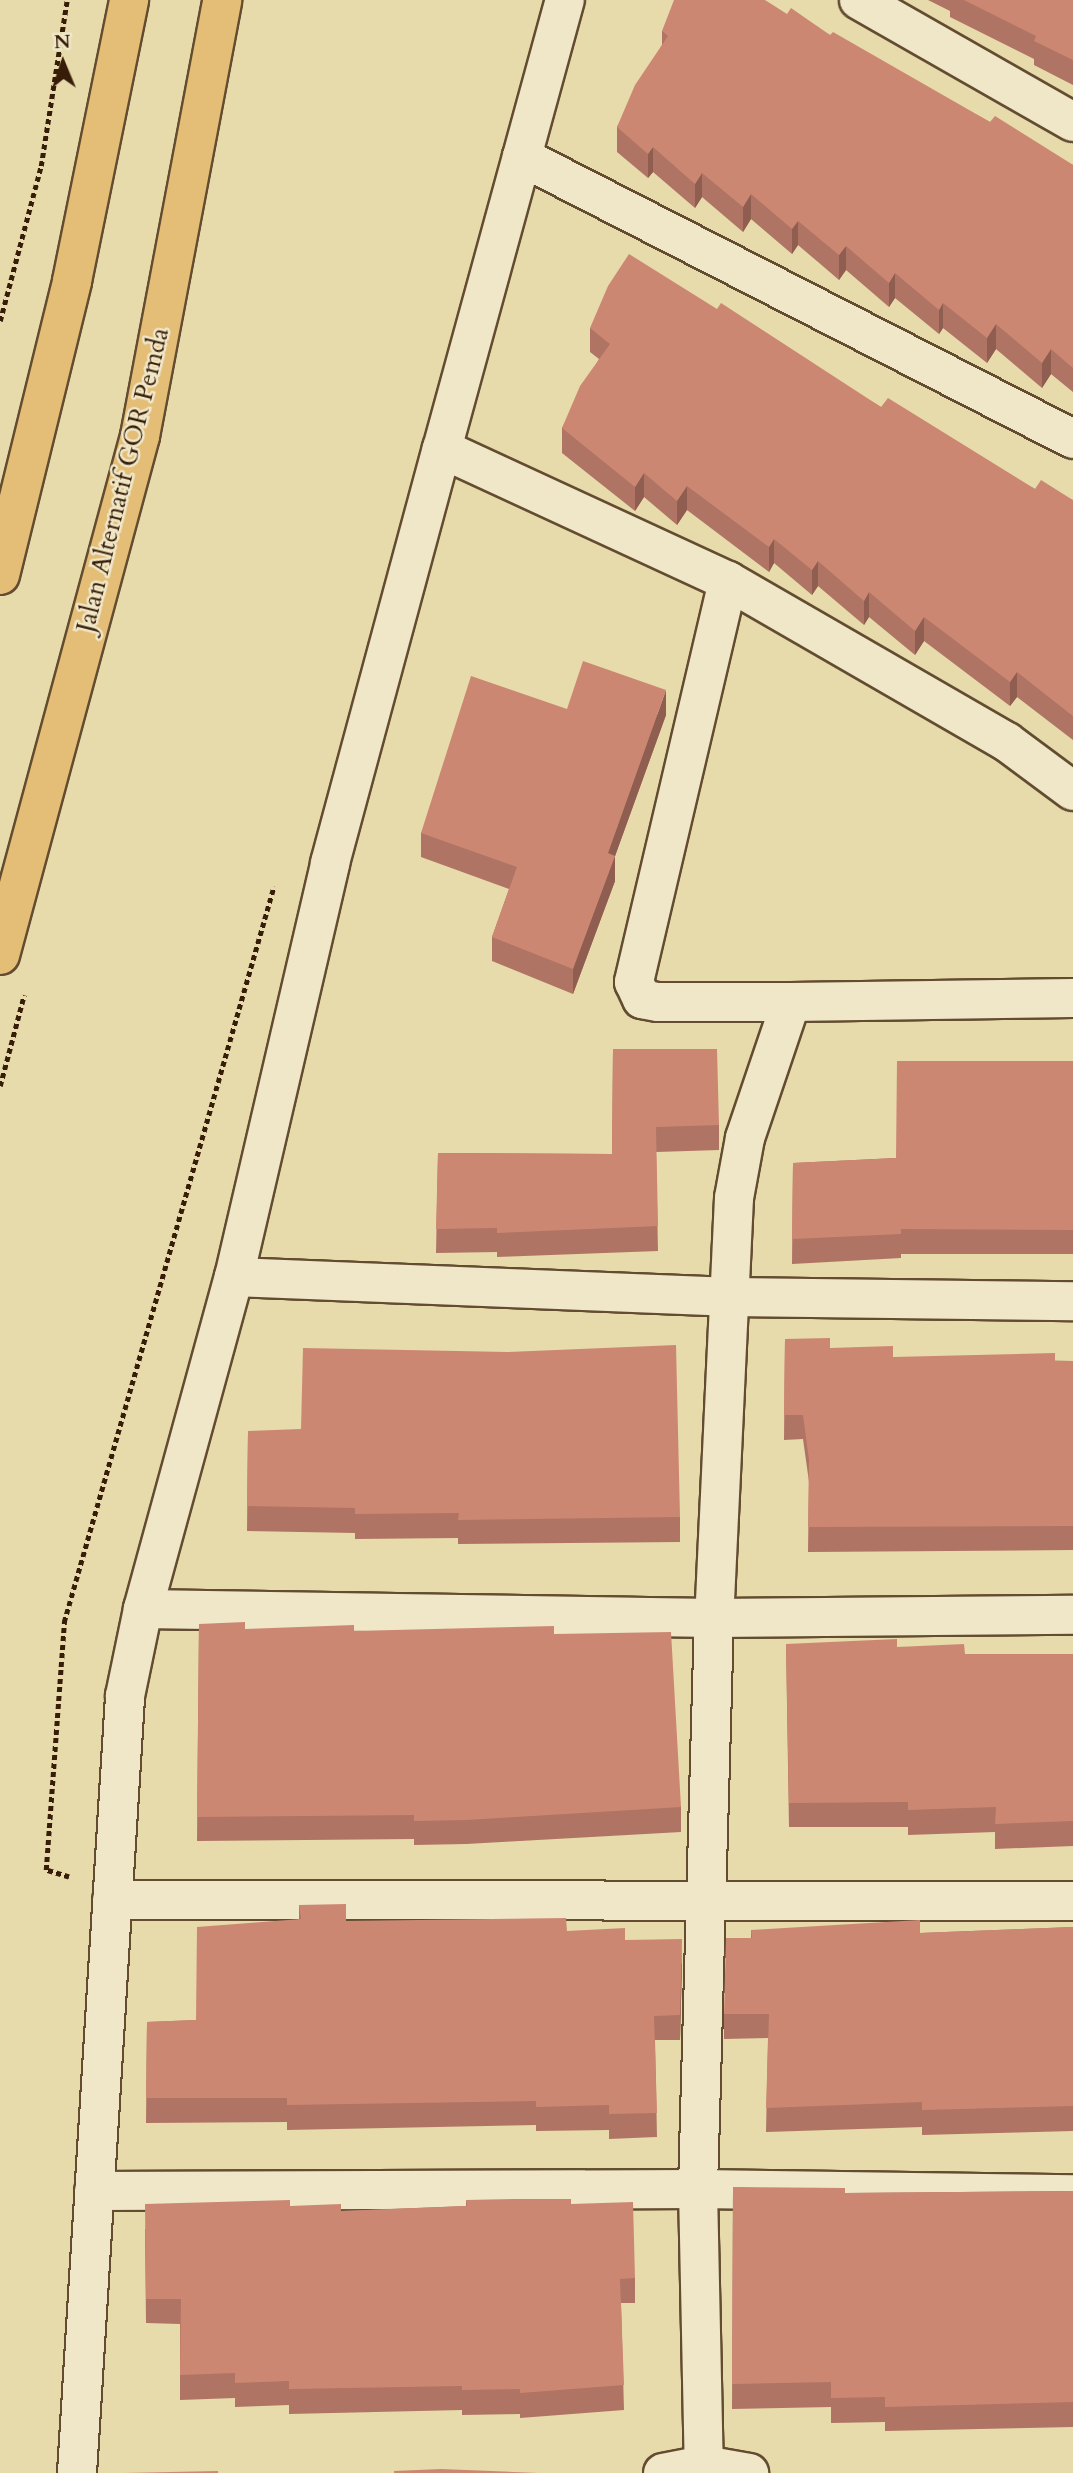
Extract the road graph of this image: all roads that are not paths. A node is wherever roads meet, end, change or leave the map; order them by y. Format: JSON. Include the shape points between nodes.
{"nodes":[{"id":1,"x":129,"y":0,"type":"edge"},
{"id":2,"x":222,"y":0,"type":"edge"},
{"id":3,"x":565,"y":0,"type":"edge"},
{"id":4,"x":859,"y":0,"type":"edge"},
{"id":5,"x":1073,"y":122,"type":"edge"},
{"id":6,"x":522,"y":158,"type":"junction"},
{"id":7,"x":1073,"y":439,"type":"edge"},
{"id":8,"x":442,"y":449,"type":"junction"},
{"id":9,"x":0,"y":575,"type":"edge"},
{"id":10,"x":728,"y":581,"type":"junction"},
{"id":11,"x":1073,"y":791,"type":"edge"},
{"id":12,"x":0,"y":955,"type":"edge"},
{"id":13,"x":1073,"y":998,"type":"edge"},
{"id":14,"x":791,"y":1002,"type":"junction"},
{"id":15,"x":234,"y":1277,"type":"junction"},
{"id":16,"x":731,"y":1297,"type":"junction"},
{"id":17,"x":1073,"y":1301,"type":"edge"},
{"id":18,"x":144,"y":1609,"type":"junction"},
{"id":19,"x":1073,"y":1615,"type":"edge"},
{"id":20,"x":714,"y":1618,"type":"junction"},
{"id":21,"x":112,"y":1900,"type":"junction"},
{"id":22,"x":706,"y":1900,"type":"junction"},
{"id":23,"x":1073,"y":1901,"type":"edge"},
{"id":24,"x":698,"y":2189,"type":"junction"},
{"id":25,"x":94,"y":2191,"type":"junction"},
{"id":26,"x":1073,"y":2194,"type":"edge"},
{"id":27,"x":704,"y":2465,"type":"junction"},
{"id":28,"x":77,"y":2473,"type":"edge"},
{"id":29,"x":663,"y":2473,"type":"edge"},
{"id":30,"x":750,"y":2473,"type":"edge"}],
"edges":[{"from":1,"to":9,"type":"main road","via":[[72,281]]},
{"from":2,"to":12,"type":"main road","name":"Jalan Alternatif GOR Pemda","via":[[140,436]]},
{"from":3,"to":6,"type":"street"},
{"from":4,"to":5,"type":"street"},
{"from":6,"to":7,"type":"street"},
{"from":6,"to":8,"type":"street"},
{"from":8,"to":10,"type":"street"},
{"from":8,"to":15,"type":"street","via":[[330,863]]},
{"from":10,"to":11,"type":"street","via":[[1007,742]]},
{"from":10,"to":14,"type":"street","via":[[634,982],[642,999],[658,1002]]},
{"from":13,"to":14,"type":"street"},
{"from":14,"to":16,"type":"street","via":[[745,1138],[734,1198]]},
{"from":15,"to":16,"type":"street"},
{"from":15,"to":18,"type":"street"},
{"from":16,"to":17,"type":"street"},
{"from":16,"to":20,"type":"street"},
{"from":18,"to":20,"type":"street"},
{"from":18,"to":21,"type":"street","via":[[124,1696]]},
{"from":19,"to":20,"type":"street"},
{"from":20,"to":22,"type":"street"},
{"from":21,"to":22,"type":"street"},
{"from":21,"to":25,"type":"street"},
{"from":22,"to":23,"type":"street"},
{"from":22,"to":24,"type":"street"},
{"from":24,"to":25,"type":"street"},
{"from":24,"to":26,"type":"street"},
{"from":24,"to":27,"type":"street"},
{"from":25,"to":28,"type":"street"},
{"from":27,"to":29,"type":"street"},
{"from":27,"to":30,"type":"street"}]}
